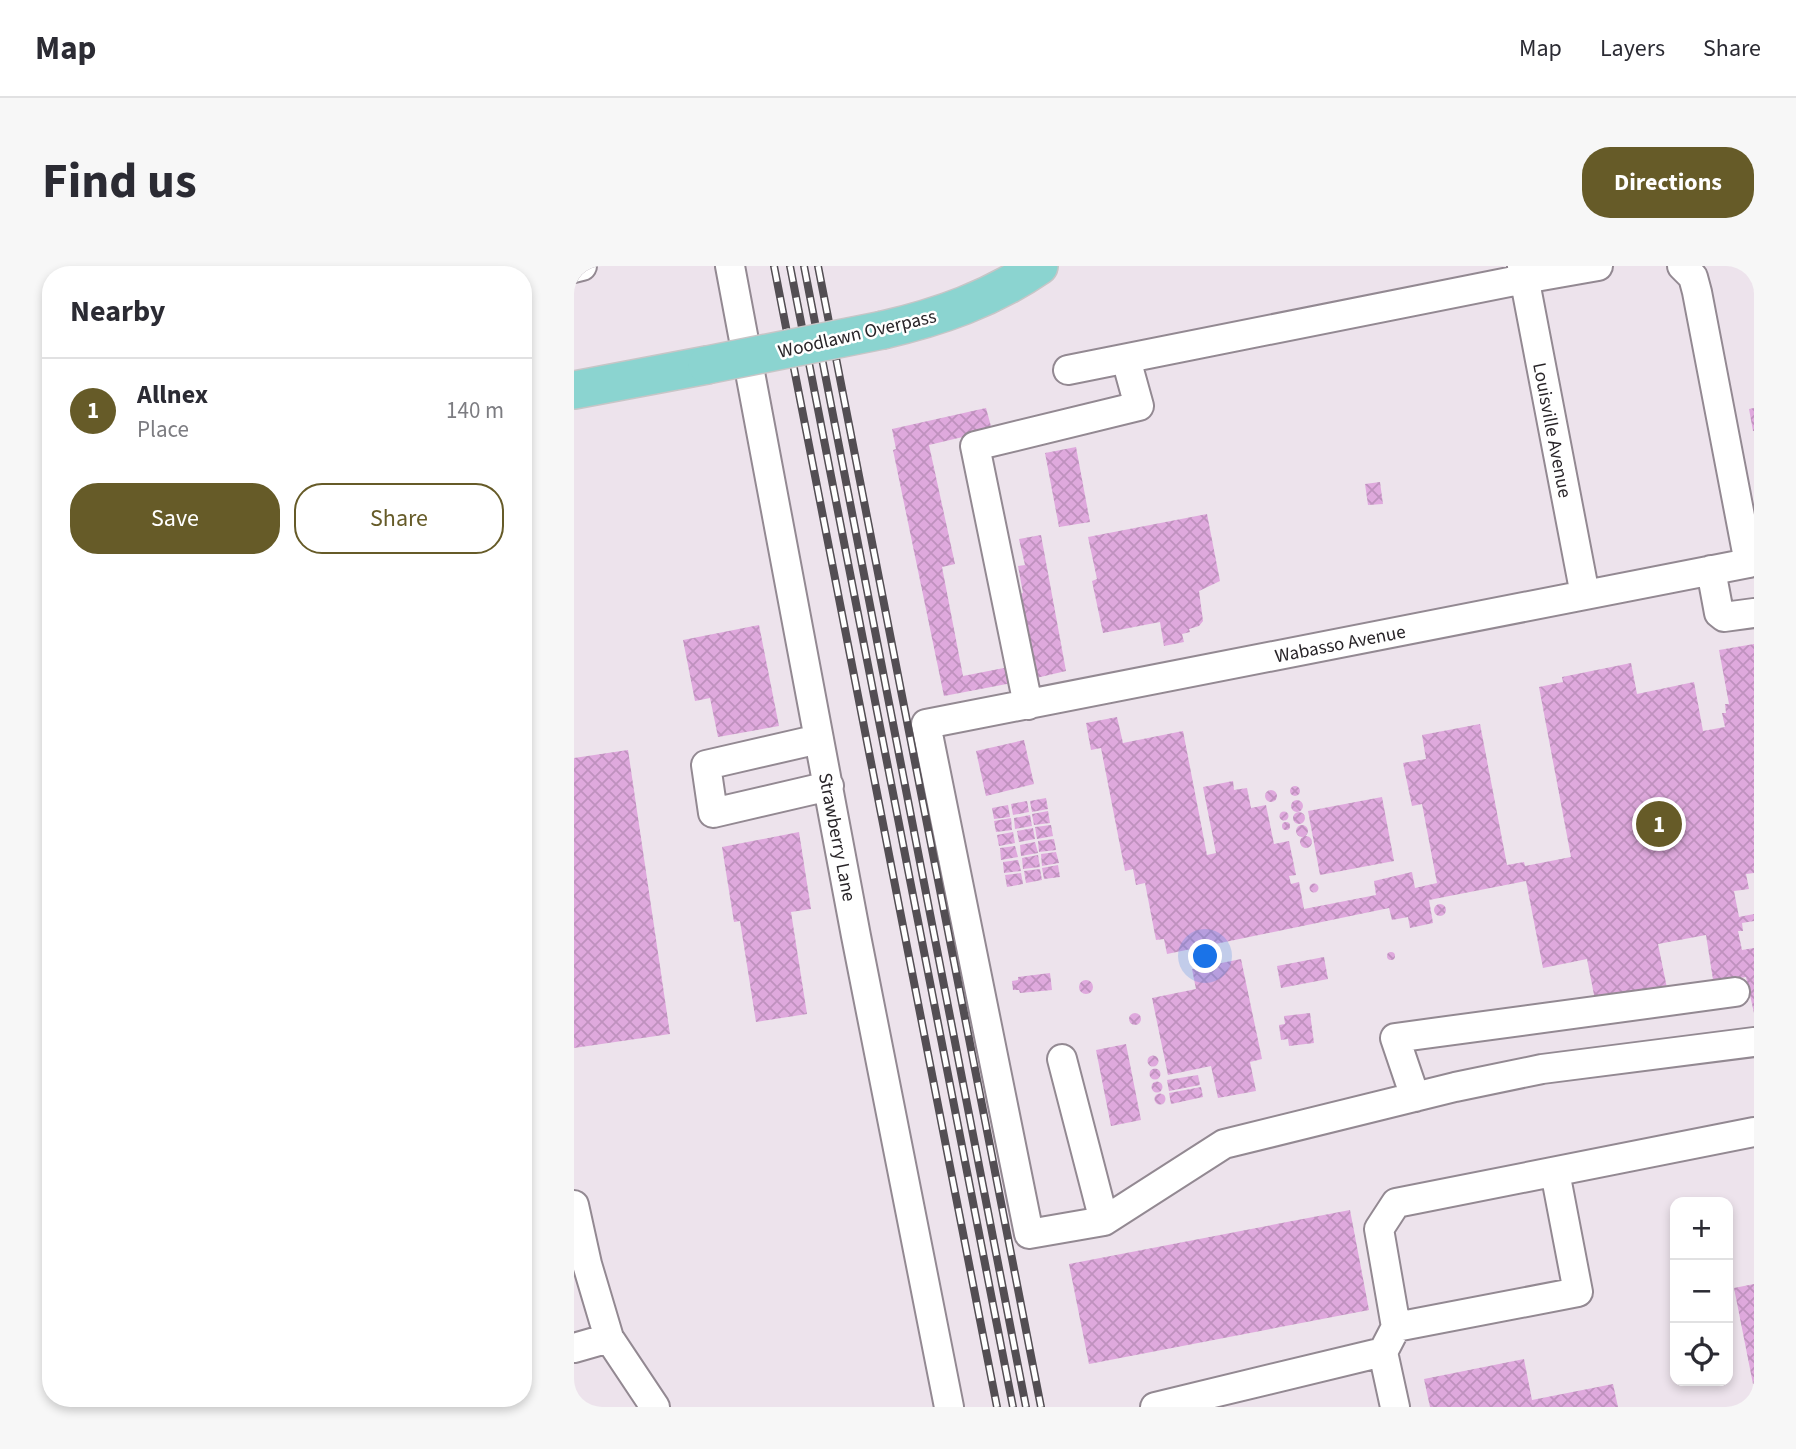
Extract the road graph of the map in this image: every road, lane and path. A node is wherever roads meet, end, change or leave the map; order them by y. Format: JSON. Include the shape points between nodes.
{"nodes":[{"id":1,"x":582,"y":266,"type":"edge"},
{"id":2,"x":730,"y":266,"type":"edge"},
{"id":3,"x":1039,"y":266,"type":"edge"},
{"id":4,"x":1598,"y":266,"type":"edge"},
{"id":5,"x":1682,"y":266,"type":"edge"},
{"id":6,"x":574,"y":268,"type":"edge"},
{"id":7,"x":1523,"y":272,"type":"edge"},
{"id":8,"x":1126,"y":359,"type":"junction"},
{"id":9,"x":1068,"y":370,"type":"dead end"},
{"id":10,"x":574,"y":390,"type":"edge"},
{"id":11,"x":1751,"y":563,"type":"edge"},
{"id":12,"x":1711,"y":570,"type":"junction"},
{"id":13,"x":1585,"y":595,"type":"junction"},
{"id":14,"x":1754,"y":613,"type":"edge"},
{"id":15,"x":1028,"y":705,"type":"junction"},
{"id":16,"x":819,"y":738,"type":"junction"},
{"id":17,"x":830,"y":786,"type":"junction"},
{"id":18,"x":1735,"y":992,"type":"dead end"},
{"id":19,"x":1754,"y":1042,"type":"edge"},
{"id":20,"x":1062,"y":1059,"type":"dead end"},
{"id":21,"x":1415,"y":1097,"type":"junction"},
{"id":22,"x":1754,"y":1132,"type":"edge"},
{"id":23,"x":1555,"y":1172,"type":"junction"},
{"id":24,"x":574,"y":1205,"type":"edge"},
{"id":25,"x":1104,"y":1221,"type":"junction"},
{"id":26,"x":581,"y":1267,"type":"edge"},
{"id":27,"x":1396,"y":1326,"type":"junction"},
{"id":28,"x":609,"y":1338,"type":"junction"},
{"id":29,"x":574,"y":1348,"type":"edge"},
{"id":30,"x":1383,"y":1352,"type":"junction"},
{"id":31,"x":655,"y":1407,"type":"edge"},
{"id":32,"x":949,"y":1407,"type":"edge"},
{"id":33,"x":1155,"y":1407,"type":"edge"},
{"id":34,"x":1395,"y":1407,"type":"edge"}],
"edges":[{"from":1,"to":6,"type":"street"},
{"from":2,"to":16,"type":"street","name":"Strawberry Lane"},
{"from":3,"to":10,"type":"main road","name":"Woodlawn Overpass","bridge":true,"via":[[995,293],[940,315]]},
{"from":4,"to":7,"type":"street"},
{"from":5,"to":11,"type":"street","via":[[1693,277],[1697,292]]},
{"from":7,"to":8,"type":"street"},
{"from":7,"to":13,"type":"street","name":"Louisville Avenue"},
{"from":8,"to":9,"type":"street"},
{"from":8,"to":15,"type":"street","via":[[1139,406],[975,446]]},
{"from":11,"to":12,"type":"street","name":"Wabasso Avenue"},
{"from":12,"to":13,"type":"street","name":"Wabasso Avenue"},
{"from":12,"to":14,"type":"street","via":[[1719,612],[1724,617]]},
{"from":13,"to":15,"type":"street","name":"Wabasso Avenue"},
{"from":15,"to":25,"type":"street","name":"Wabasso Avenue","via":[[926,724],[1029,1234]]},
{"from":16,"to":17,"type":"street","name":"Strawberry Lane"},
{"from":16,"to":17,"type":"street","via":[[706,765],[713,813]]},
{"from":17,"to":32,"type":"street","name":"Strawberry Lane"},
{"from":18,"to":21,"type":"street","via":[[1395,1038]]},
{"from":19,"to":21,"type":"street","via":[[1542,1069]]},
{"from":20,"to":25,"type":"street"},
{"from":21,"to":25,"type":"street","via":[[1224,1144]]},
{"from":22,"to":23,"type":"street"},
{"from":23,"to":27,"type":"street","via":[[1396,1203],[1379,1229]]},
{"from":23,"to":27,"type":"street","via":[[1578,1292]]},
{"from":24,"to":26,"type":"street"},
{"from":26,"to":28,"type":"street"},
{"from":27,"to":30,"type":"street"},
{"from":28,"to":29,"type":"street"},
{"from":28,"to":31,"type":"street"},
{"from":30,"to":33,"type":"street"},
{"from":30,"to":34,"type":"street"}]}
